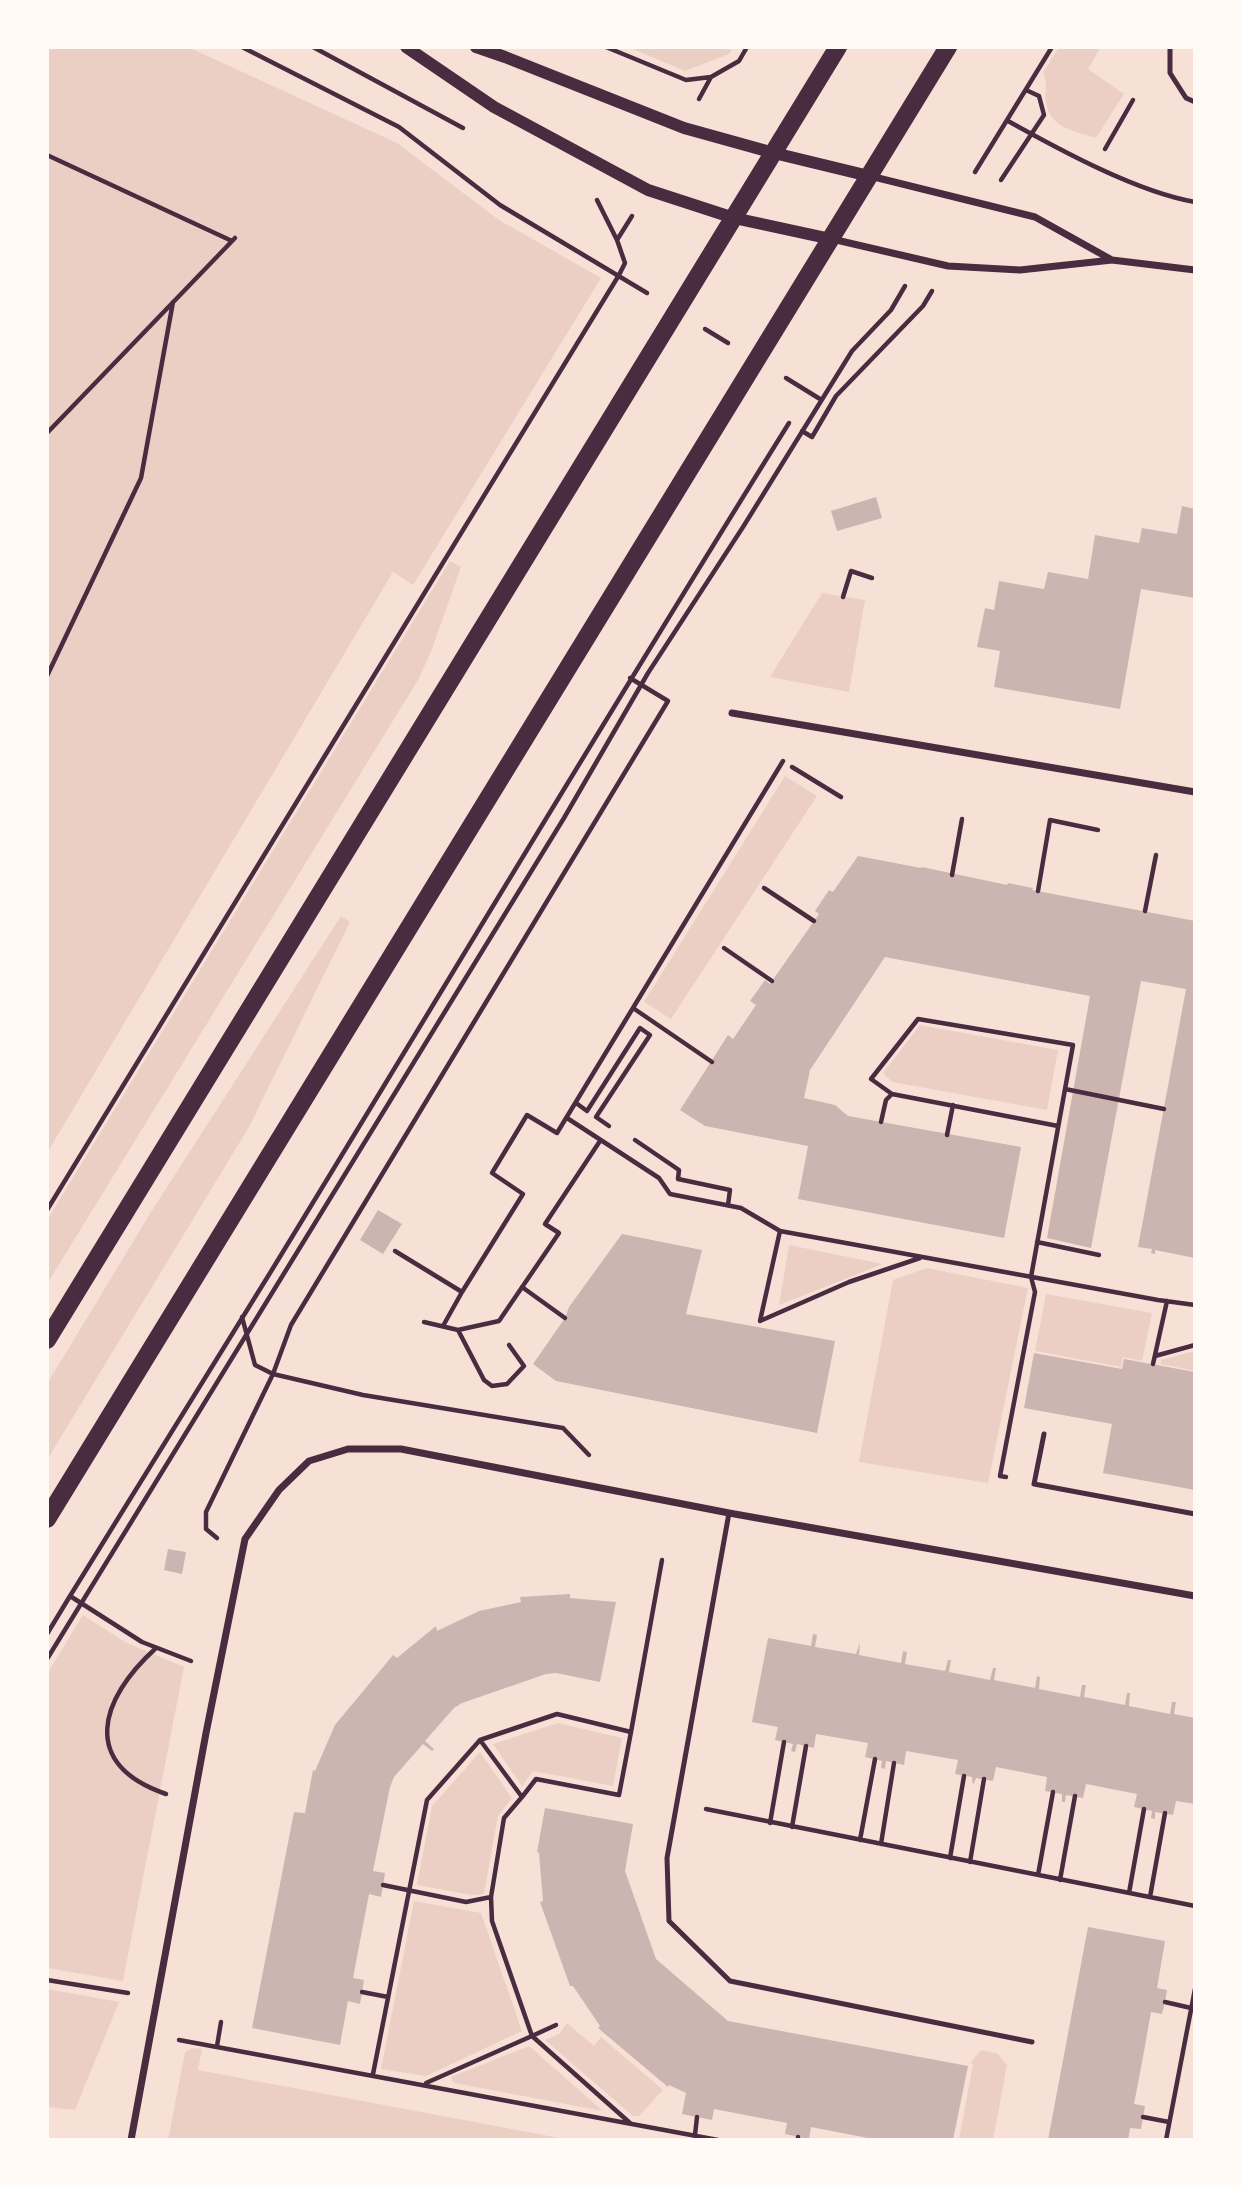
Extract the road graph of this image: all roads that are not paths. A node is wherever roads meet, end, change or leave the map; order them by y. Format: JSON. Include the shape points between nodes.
{"nodes":[{"id":1,"x":406,"y":47,"type":"edge"},
{"id":2,"x":476,"y":47,"type":"edge"},
{"id":3,"x":838,"y":47,"type":"edge"},
{"id":4,"x":948,"y":47,"type":"edge"},
{"id":5,"x":1170,"y":47,"type":"edge"},
{"id":6,"x":1195,"y":102,"type":"edge"},
{"id":7,"x":774,"y":153,"type":"junction"},
{"id":8,"x":869,"y":176,"type":"junction"},
{"id":9,"x":734,"y":218,"type":"junction"},
{"id":10,"x":831,"y":239,"type":"junction"},
{"id":11,"x":1112,"y":260,"type":"junction"},
{"id":12,"x":1195,"y":270,"type":"edge"},
{"id":13,"x":732,"y":713,"type":"dead end"},
{"id":14,"x":1195,"y":792,"type":"edge"},
{"id":15,"x":47,"y":1340,"type":"edge"},
{"id":16,"x":1044,"y":1434,"type":"dead end"},
{"id":17,"x":729,"y":1513,"type":"junction"},
{"id":18,"x":1195,"y":1514,"type":"edge"},
{"id":19,"x":47,"y":1519,"type":"edge"},
{"id":20,"x":1195,"y":1596,"type":"edge"},
{"id":21,"x":1032,"y":2042,"type":"dead end"},
{"id":22,"x":131,"y":2140,"type":"edge"}],
"edges":[{"from":1,"to":9,"type":"street","via":[[494,107],[648,190]]},
{"from":2,"to":7,"type":"street","via":[[684,128]]},
{"from":3,"to":7,"type":"main road"},
{"from":4,"to":8,"type":"main road"},
{"from":5,"to":6,"type":"lane","via":[[1170,73],[1186,98]]},
{"from":7,"to":8,"type":"street"},
{"from":7,"to":9,"type":"main road"},
{"from":8,"to":10,"type":"main road"},
{"from":8,"to":11,"type":"street","via":[[1035,217]]},
{"from":9,"to":10,"type":"street"},
{"from":9,"to":15,"type":"main road"},
{"from":10,"to":11,"type":"street","via":[[948,265],[1020,270]]},
{"from":10,"to":19,"type":"main road"},
{"from":11,"to":12,"type":"street"},
{"from":13,"to":14,"type":"street"},
{"from":16,"to":18,"type":"lane","via":[[1034,1484]]},
{"from":17,"to":20,"type":"street"},
{"from":17,"to":21,"type":"lane","via":[[667,1858],[669,1921],[730,1981]]},
{"from":17,"to":22,"type":"street","via":[[401,1449],[348,1449],[309,1461],[279,1490],[245,1539]]}]}
